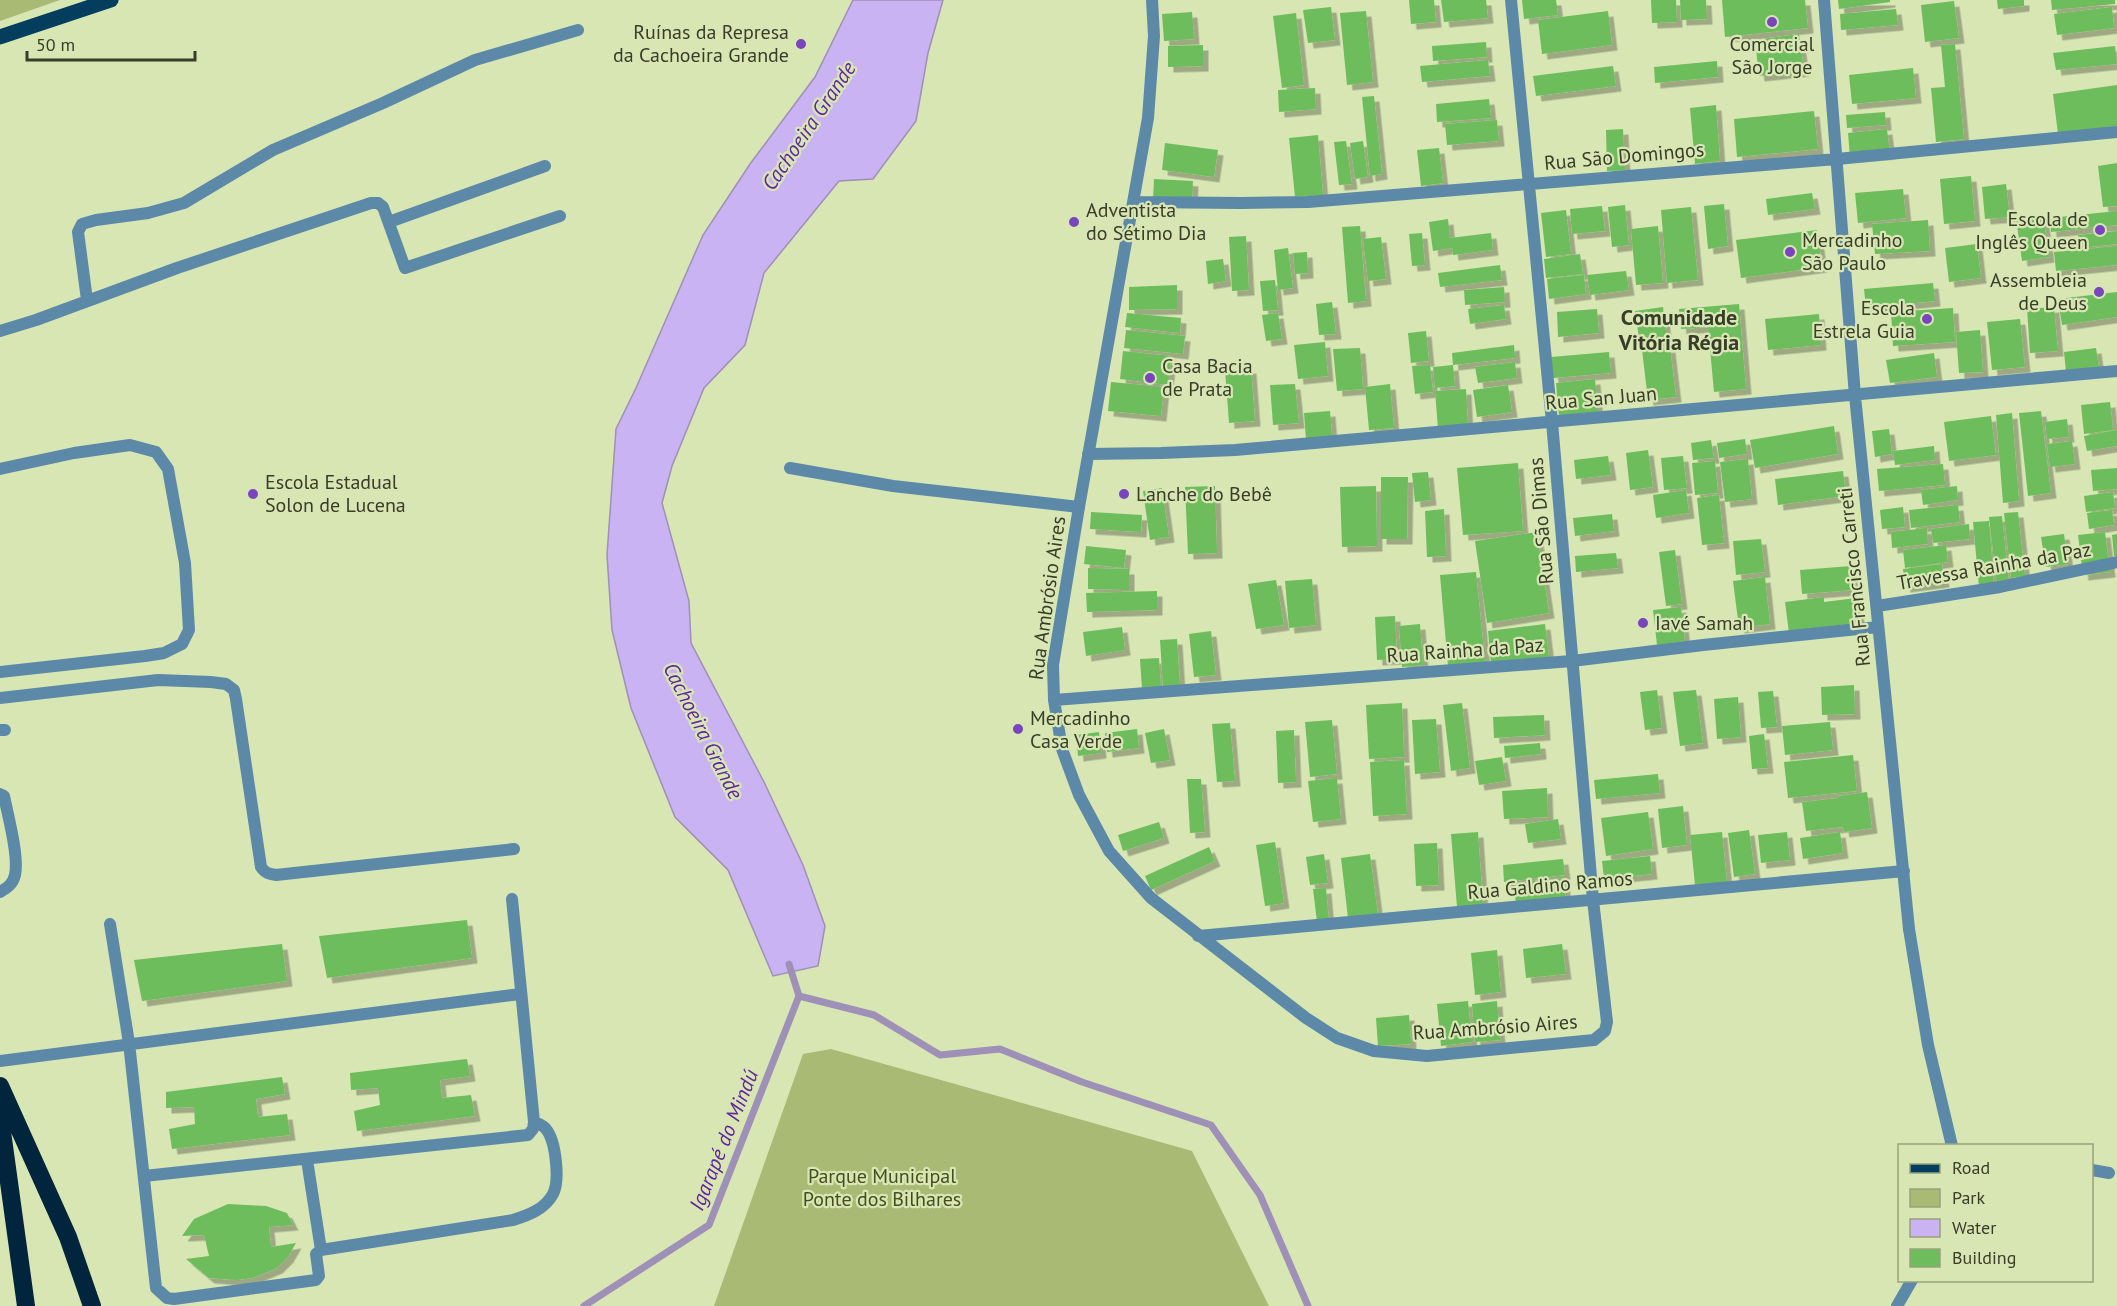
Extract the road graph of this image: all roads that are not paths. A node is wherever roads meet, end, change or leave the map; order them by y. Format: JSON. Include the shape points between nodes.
{"nodes":[{"id":1,"x":111,"y":0,"type":"edge"},
{"id":2,"x":1152,"y":0,"type":"edge"},
{"id":3,"x":1511,"y":0,"type":"edge"},
{"id":4,"x":1824,"y":0,"type":"edge"},
{"id":5,"x":578,"y":30,"type":"dead end"},
{"id":6,"x":0,"y":37,"type":"edge"},
{"id":7,"x":2117,"y":132,"type":"edge"},
{"id":8,"x":1837,"y":159,"type":"junction"},
{"id":9,"x":545,"y":166,"type":"dead end"},
{"id":10,"x":1530,"y":183,"type":"junction"},
{"id":11,"x":1133,"y":202,"type":"junction"},
{"id":12,"x":560,"y":216,"type":"dead end"},
{"id":13,"x":389,"y":222,"type":"junction"},
{"id":14,"x":87,"y":300,"type":"junction"},
{"id":15,"x":0,"y":331,"type":"edge"},
{"id":16,"x":2117,"y":371,"type":"edge"},
{"id":17,"x":1855,"y":396,"type":"junction"},
{"id":18,"x":1552,"y":422,"type":"junction"},
{"id":19,"x":1088,"y":454,"type":"junction"},
{"id":20,"x":790,"y":468,"type":"dead end"},
{"id":21,"x":0,"y":470,"type":"edge"},
{"id":22,"x":1079,"y":507,"type":"junction"},
{"id":23,"x":2117,"y":562,"type":"edge"},
{"id":24,"x":1877,"y":606,"type":"junction"},
{"id":25,"x":1878,"y":627,"type":"junction"},
{"id":26,"x":1572,"y":661,"type":"junction"},
{"id":27,"x":0,"y":672,"type":"edge"},
{"id":28,"x":0,"y":698,"type":"edge"},
{"id":29,"x":1054,"y":700,"type":"junction"},
{"id":30,"x":0,"y":794,"type":"edge"},
{"id":31,"x":514,"y":849,"type":"dead end"},
{"id":32,"x":1904,"y":871,"type":"junction"},
{"id":33,"x":0,"y":892,"type":"edge"},
{"id":34,"x":512,"y":899,"type":"dead end"},
{"id":35,"x":1593,"y":900,"type":"junction"},
{"id":36,"x":110,"y":924,"type":"dead end"},
{"id":37,"x":1198,"y":936,"type":"junction"},
{"id":38,"x":520,"y":994,"type":"junction"},
{"id":39,"x":1599,"y":1036,"type":"joint"},
{"id":40,"x":129,"y":1043,"type":"junction"},
{"id":41,"x":0,"y":1061,"type":"edge"},
{"id":42,"x":0,"y":1086,"type":"edge"},
{"id":43,"x":0,"y":1117,"type":"edge"},
{"id":44,"x":534,"y":1122,"type":"junction"},
{"id":45,"x":1952,"y":1144,"type":"edge"},
{"id":46,"x":307,"y":1160,"type":"junction"},
{"id":47,"x":2093,"y":1170,"type":"edge"},
{"id":48,"x":2109,"y":1173,"type":"dead end"},
{"id":49,"x":144,"y":1176,"type":"junction"},
{"id":50,"x":321,"y":1250,"type":"junction"},
{"id":51,"x":1911,"y":1282,"type":"edge"},
{"id":52,"x":26,"y":1306,"type":"edge"},
{"id":53,"x":92,"y":1306,"type":"edge"},
{"id":54,"x":1898,"y":1306,"type":"edge"}],
"edges":[{"from":1,"to":6,"type":"main road"},
{"from":2,"to":11,"type":"street","name":"Rua Ambrósio Aires","via":[[1154,36],[1148,118]]},
{"from":3,"to":10,"type":"street","name":"Rua São Dimas"},
{"from":4,"to":8,"type":"street","name":"Rua Francisco Carreti"},
{"from":5,"to":14,"type":"street","via":[[475,60],[273,150],[184,203],[82,224],[78,232]]},
{"from":7,"to":8,"type":"street","name":"Rua São Domingos"},
{"from":8,"to":10,"type":"street","name":"Rua São Domingos"},
{"from":8,"to":17,"type":"street","name":"Rua Francisco Carreti"},
{"from":9,"to":13,"type":"street"},
{"from":10,"to":11,"type":"street","name":"Rua São Domingos","via":[[1308,202]]},
{"from":10,"to":18,"type":"street","name":"Rua São Dimas"},
{"from":11,"to":19,"type":"street","name":"Rua Ambrósio Aires"},
{"from":12,"to":13,"type":"street","via":[[405,268]]},
{"from":13,"to":14,"type":"street","via":[[383,207],[371,202]]},
{"from":14,"to":15,"type":"street"},
{"from":16,"to":17,"type":"street","name":"Rua San Juan"},
{"from":17,"to":18,"type":"street","name":"Rua San Juan"},
{"from":17,"to":24,"type":"street","name":"Rua Francisco Carreti"},
{"from":18,"to":19,"type":"street","name":"Rua San Juan","via":[[1235,450]]},
{"from":18,"to":26,"type":"street","name":"Rua São Dimas"},
{"from":19,"to":22,"type":"street","name":"Rua Ambrósio Aires"},
{"from":20,"to":22,"type":"street","via":[[892,486]]},
{"from":21,"to":27,"type":"street","via":[[130,445],[156,452],[168,469],[177,512],[189,630],[182,644],[164,653]]},
{"from":22,"to":29,"type":"street","name":"Rua Ambrósio Aires","via":[[1053,665]]},
{"from":23,"to":24,"type":"street","name":"Travessa Rainha da Paz","via":[[2000,587]]},
{"from":24,"to":25,"type":"street","name":"Rua Francisco Carreti"},
{"from":25,"to":26,"type":"street","name":"Rua Rainha da Paz"},
{"from":25,"to":32,"type":"street","name":"Rua Francisco Carreti"},
{"from":26,"to":29,"type":"street","name":"Rua Rainha da Paz"},
{"from":26,"to":35,"type":"street","name":"Rua São Dimas"},
{"from":28,"to":31,"type":"street","via":[[158,680],[226,684],[234,690],[261,867],[269,874]]},
{"from":29,"to":37,"type":"street","name":"Rua Ambrósio Aires","via":[[1062,749],[1079,795],[1109,851],[1151,898]]},
{"from":30,"to":33,"type":"street","via":[[4,796],[15,852],[15,876],[9,887]]},
{"from":32,"to":35,"type":"street","name":"Rua Galdino Ramos"},
{"from":32,"to":45,"type":"street","name":"Rua Francisco Carreti","via":[[1928,1045]]},
{"from":34,"to":38,"type":"street"},
{"from":35,"to":37,"type":"street","name":"Rua Galdino Ramos"},
{"from":35,"to":39,"type":"street","name":"Rua São Dimas","via":[[1607,1022]]},
{"from":36,"to":40,"type":"street"},
{"from":37,"to":39,"type":"street","name":"Rua Ambrósio Aires","via":[[1306,1018],[1337,1038],[1374,1051],[1427,1056],[1594,1040]]},
{"from":38,"to":40,"type":"street"},
{"from":38,"to":44,"type":"street"},
{"from":40,"to":41,"type":"street"},
{"from":40,"to":49,"type":"street"},
{"from":42,"to":53,"type":"highway","via":[[68,1237]]},
{"from":43,"to":52,"type":"highway"},
{"from":44,"to":46,"type":"street","via":[[534,1130],[520,1138]]},
{"from":44,"to":50,"type":"street","via":[[548,1130],[557,1174],[554,1193],[529,1215]]},
{"from":46,"to":49,"type":"street"},
{"from":46,"to":50,"type":"street"},
{"from":47,"to":48,"type":"street"},
{"from":49,"to":50,"type":"street","via":[[156,1288],[167,1298],[316,1280],[316,1254]]},
{"from":51,"to":54,"type":"street"}]}
